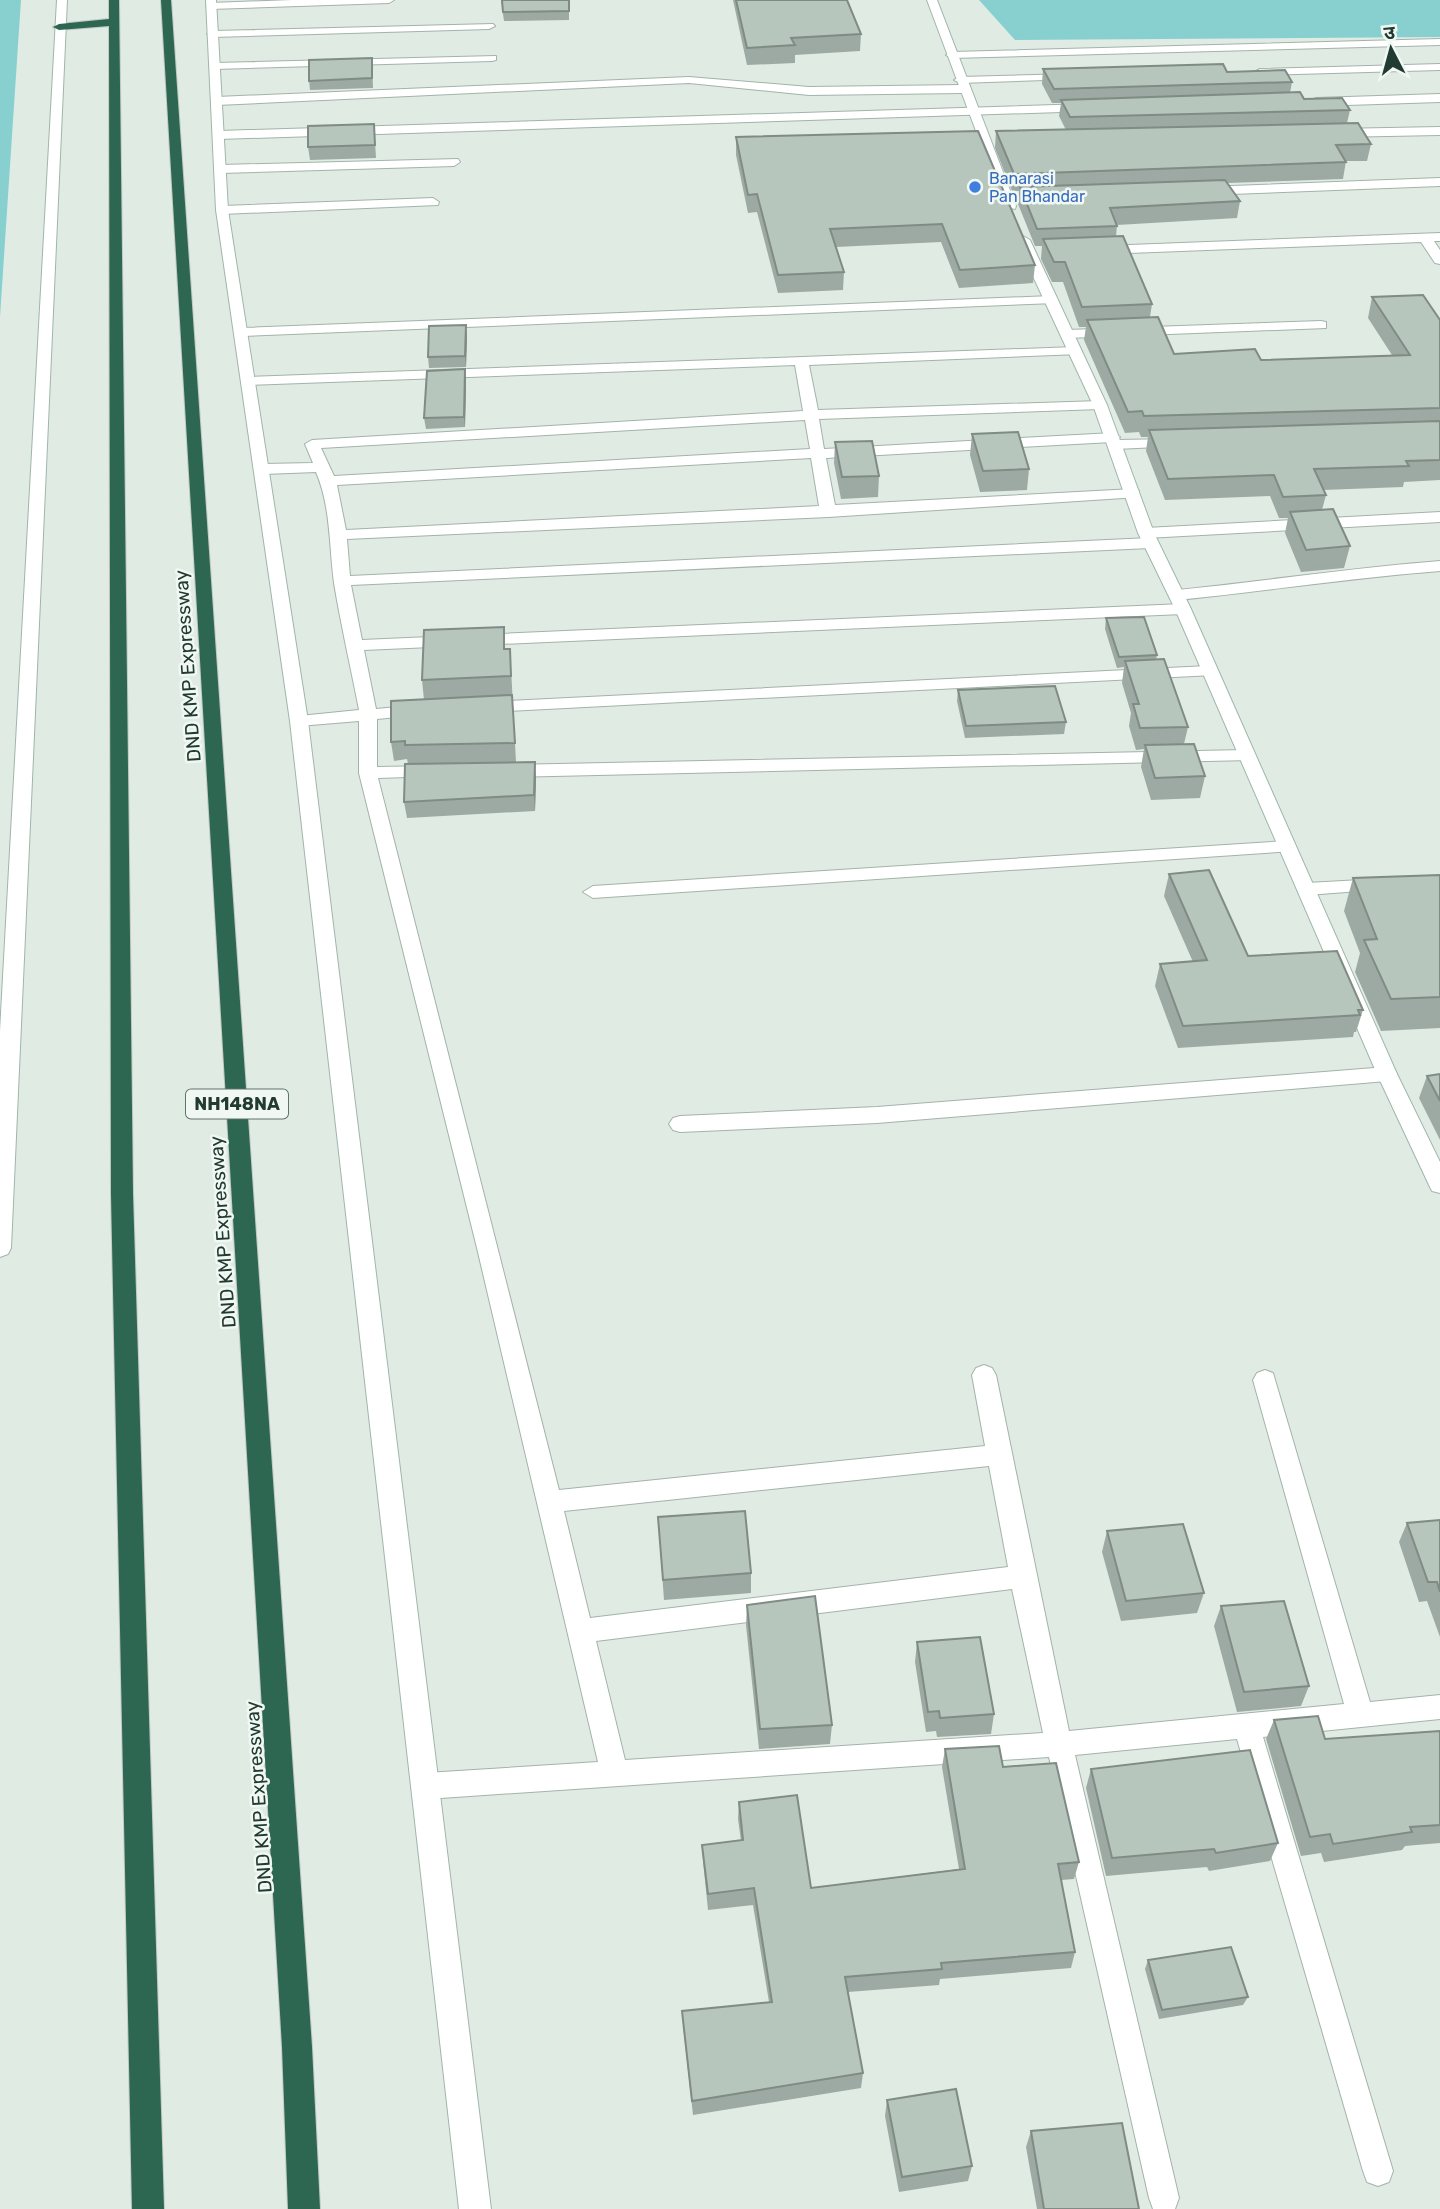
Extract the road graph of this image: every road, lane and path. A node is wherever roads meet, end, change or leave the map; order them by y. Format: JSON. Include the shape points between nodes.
{"nodes":[{"id":1,"x":62,"y":0,"type":"edge"},
{"id":2,"x":114,"y":0,"type":"edge"},
{"id":3,"x":166,"y":0,"type":"edge"},
{"id":4,"x":389,"y":0,"type":"edge"},
{"id":5,"x":932,"y":0,"type":"edge"},
{"id":6,"x":211,"y":3,"type":"edge"},
{"id":7,"x":370,"y":15,"type":"edge"},
{"id":8,"x":114,"y":22,"type":"junction"},
{"id":9,"x":489,"y":26,"type":"dead end"},
{"id":10,"x":59,"y":27,"type":"junction"},
{"id":11,"x":214,"y":34,"type":"junction"},
{"id":12,"x":1440,"y":42,"type":"edge"},
{"id":13,"x":952,"y":55,"type":"junction"},
{"id":14,"x":492,"y":58,"type":"dead end"},
{"id":15,"x":215,"y":66,"type":"junction"},
{"id":16,"x":1440,"y":66,"type":"edge"},
{"id":17,"x":1248,"y":72,"type":"edge"},
{"id":18,"x":1084,"y":76,"type":"edge"},
{"id":19,"x":962,"y":84,"type":"junction"},
{"id":20,"x":1440,"y":98,"type":"edge"},
{"id":21,"x":1423,"y":99,"type":"junction"},
{"id":22,"x":217,"y":101,"type":"junction"},
{"id":23,"x":1300,"y":103,"type":"edge"},
{"id":24,"x":1108,"y":108,"type":"edge"},
{"id":25,"x":971,"y":111,"type":"junction"},
{"id":26,"x":1440,"y":121,"type":"edge"},
{"id":27,"x":1440,"y":131,"type":"edge"},
{"id":28,"x":1315,"y":134,"type":"edge"},
{"id":29,"x":219,"y":135,"type":"junction"},
{"id":30,"x":454,"y":162,"type":"dead end"},
{"id":31,"x":221,"y":169,"type":"junction"},
{"id":32,"x":1440,"y":182,"type":"edge"},
{"id":33,"x":1196,"y":191,"type":"edge"},
{"id":34,"x":433,"y":202,"type":"dead end"},
{"id":35,"x":222,"y":210,"type":"junction"},
{"id":36,"x":1440,"y":237,"type":"edge"},
{"id":37,"x":1425,"y":238,"type":"junction"},
{"id":38,"x":1083,"y":251,"type":"edge"},
{"id":39,"x":1440,"y":260,"type":"edge"},
{"id":40,"x":1051,"y":300,"type":"junction"},
{"id":41,"x":1321,"y":325,"type":"dead end"},
{"id":42,"x":242,"y":332,"type":"junction"},
{"id":43,"x":1067,"y":334,"type":"junction"},
{"id":44,"x":1075,"y":351,"type":"junction"},
{"id":45,"x":802,"y":363,"type":"junction"},
{"id":46,"x":250,"y":381,"type":"junction"},
{"id":47,"x":1100,"y":405,"type":"junction"},
{"id":48,"x":812,"y":415,"type":"junction"},
{"id":49,"x":1115,"y":441,"type":"junction"},
{"id":50,"x":1184,"y":443,"type":"edge"},
{"id":51,"x":816,"y":452,"type":"junction"},
{"id":52,"x":264,"y":469,"type":"junction"},
{"id":53,"x":325,"y":474,"type":"junction"},
{"id":54,"x":1133,"y":494,"type":"junction"},
{"id":55,"x":828,"y":512,"type":"junction"},
{"id":56,"x":1440,"y":517,"type":"edge"},
{"id":57,"x":339,"y":536,"type":"junction"},
{"id":58,"x":1148,"y":538,"type":"junction"},
{"id":59,"x":1440,"y":566,"type":"edge"},
{"id":60,"x":342,"y":581,"type":"junction"},
{"id":61,"x":1180,"y":602,"type":"junction"},
{"id":62,"x":355,"y":645,"type":"junction"},
{"id":63,"x":1208,"y":671,"type":"junction"},
{"id":64,"x":464,"y":708,"type":"edge"},
{"id":65,"x":437,"y":709,"type":"edge"},
{"id":66,"x":368,"y":713,"type":"junction"},
{"id":67,"x":299,"y":721,"type":"junction"},
{"id":68,"x":1245,"y":756,"type":"junction"},
{"id":69,"x":494,"y":771,"type":"edge"},
{"id":70,"x":452,"y":772,"type":"edge"},
{"id":71,"x":368,"y":773,"type":"junction"},
{"id":72,"x":1287,"y":847,"type":"junction"},
{"id":73,"x":1400,"y":884,"type":"edge"},
{"id":74,"x":1307,"y":890,"type":"junction"},
{"id":75,"x":593,"y":892,"type":"dead end"},
{"id":76,"x":1387,"y":1074,"type":"junction"},
{"id":77,"x":680,"y":1125,"type":"dead end"},
{"id":78,"x":1438,"y":1176,"type":"edge"},
{"id":79,"x":0,"y":1248,"type":"edge"},
{"id":80,"x":984,"y":1375,"type":"dead end"},
{"id":81,"x":1265,"y":1380,"type":"dead end"},
{"id":82,"x":998,"y":1455,"type":"junction"},
{"id":83,"x":549,"y":1502,"type":"junction"},
{"id":84,"x":1024,"y":1576,"type":"junction"},
{"id":85,"x":579,"y":1632,"type":"junction"},
{"id":86,"x":1440,"y":1707,"type":"edge"},
{"id":87,"x":1360,"y":1712,"type":"junction"},
{"id":88,"x":1246,"y":1725,"type":"junction"},
{"id":89,"x":1060,"y":1744,"type":"junction"},
{"id":90,"x":615,"y":1775,"type":"junction"},
{"id":91,"x":426,"y":1786,"type":"junction"},
{"id":92,"x":1378,"y":2171,"type":"dead end"},
{"id":93,"x":1164,"y":2198,"type":"dead end"},
{"id":94,"x":148,"y":2209,"type":"edge"},
{"id":95,"x":304,"y":2209,"type":"edge"},
{"id":96,"x":475,"y":2209,"type":"edge"}],
"edges":[{"from":1,"to":10,"type":"street"},
{"from":2,"to":8,"type":"highway"},
{"from":3,"to":95,"type":"highway","name":"DND KMP Expressway","number":"NH148NA"},
{"from":4,"to":7,"type":"street"},
{"from":5,"to":13,"type":"street"},
{"from":6,"to":7,"type":"street"},
{"from":6,"to":11,"type":"street"},
{"from":7,"to":9,"type":"street"},
{"from":7,"to":11,"type":"street"},
{"from":8,"to":10,"type":"highway"},
{"from":8,"to":94,"type":"highway","via":[[122,1194]]},
{"from":10,"to":79,"type":"street"},
{"from":11,"to":15,"type":"street"},
{"from":12,"to":13,"type":"street"},
{"from":13,"to":19,"type":"street"},
{"from":14,"to":15,"type":"street"},
{"from":15,"to":22,"type":"street"},
{"from":16,"to":17,"type":"street"},
{"from":18,"to":19,"type":"street"},
{"from":19,"to":22,"type":"street","via":[[809,91],[709,80]]},
{"from":19,"to":25,"type":"street"},
{"from":20,"to":21,"type":"street"},
{"from":21,"to":23,"type":"street"},
{"from":21,"to":26,"type":"street"},
{"from":22,"to":29,"type":"street"},
{"from":24,"to":25,"type":"street"},
{"from":25,"to":29,"type":"street"},
{"from":25,"to":40,"type":"street","via":[[990,142]]},
{"from":27,"to":28,"type":"street"},
{"from":29,"to":31,"type":"street"},
{"from":30,"to":31,"type":"street"},
{"from":31,"to":35,"type":"street"},
{"from":32,"to":33,"type":"street"},
{"from":34,"to":35,"type":"street"},
{"from":35,"to":42,"type":"street"},
{"from":36,"to":37,"type":"street"},
{"from":37,"to":38,"type":"street"},
{"from":37,"to":39,"type":"street"},
{"from":40,"to":42,"type":"street"},
{"from":40,"to":43,"type":"street"},
{"from":41,"to":43,"type":"street"},
{"from":42,"to":46,"type":"street"},
{"from":43,"to":44,"type":"street"},
{"from":44,"to":45,"type":"street"},
{"from":44,"to":47,"type":"street"},
{"from":45,"to":46,"type":"street"},
{"from":45,"to":48,"type":"street"},
{"from":46,"to":52,"type":"street"},
{"from":47,"to":48,"type":"street"},
{"from":47,"to":49,"type":"street"},
{"from":48,"to":51,"type":"street"},
{"from":48,"to":53,"type":"street","via":[[312,444]]},
{"from":49,"to":50,"type":"street"},
{"from":49,"to":51,"type":"street"},
{"from":49,"to":54,"type":"street"},
{"from":51,"to":53,"type":"street"},
{"from":51,"to":55,"type":"street"},
{"from":52,"to":53,"type":"street"},
{"from":52,"to":67,"type":"street"},
{"from":53,"to":57,"type":"street"},
{"from":54,"to":55,"type":"street"},
{"from":54,"to":58,"type":"street"},
{"from":55,"to":57,"type":"street"},
{"from":56,"to":58,"type":"street"},
{"from":57,"to":60,"type":"street"},
{"from":58,"to":60,"type":"street"},
{"from":58,"to":61,"type":"street"},
{"from":59,"to":61,"type":"street","via":[[1334,574]]},
{"from":60,"to":62,"type":"street"},
{"from":61,"to":62,"type":"street","via":[[733,631]]},
{"from":61,"to":63,"type":"street"},
{"from":62,"to":66,"type":"street"},
{"from":63,"to":64,"type":"street"},
{"from":63,"to":68,"type":"street"},
{"from":65,"to":66,"type":"street"},
{"from":66,"to":67,"type":"street"},
{"from":66,"to":71,"type":"street"},
{"from":67,"to":91,"type":"street"},
{"from":68,"to":69,"type":"street"},
{"from":68,"to":72,"type":"street"},
{"from":70,"to":71,"type":"street"},
{"from":71,"to":83,"type":"street"},
{"from":72,"to":74,"type":"street"},
{"from":72,"to":75,"type":"street"},
{"from":73,"to":74,"type":"street"},
{"from":74,"to":76,"type":"street"},
{"from":76,"to":77,"type":"street","via":[[877,1115]]},
{"from":76,"to":78,"type":"street"},
{"from":80,"to":82,"type":"street"},
{"from":81,"to":87,"type":"street"},
{"from":82,"to":83,"type":"street"},
{"from":82,"to":84,"type":"street"},
{"from":83,"to":85,"type":"street"},
{"from":84,"to":85,"type":"street"},
{"from":84,"to":89,"type":"street"},
{"from":85,"to":90,"type":"street"},
{"from":86,"to":87,"type":"street"},
{"from":87,"to":88,"type":"street"},
{"from":88,"to":89,"type":"street"},
{"from":88,"to":92,"type":"street"},
{"from":89,"to":90,"type":"street"},
{"from":89,"to":93,"type":"street"},
{"from":90,"to":91,"type":"street"},
{"from":91,"to":96,"type":"street"}]}
